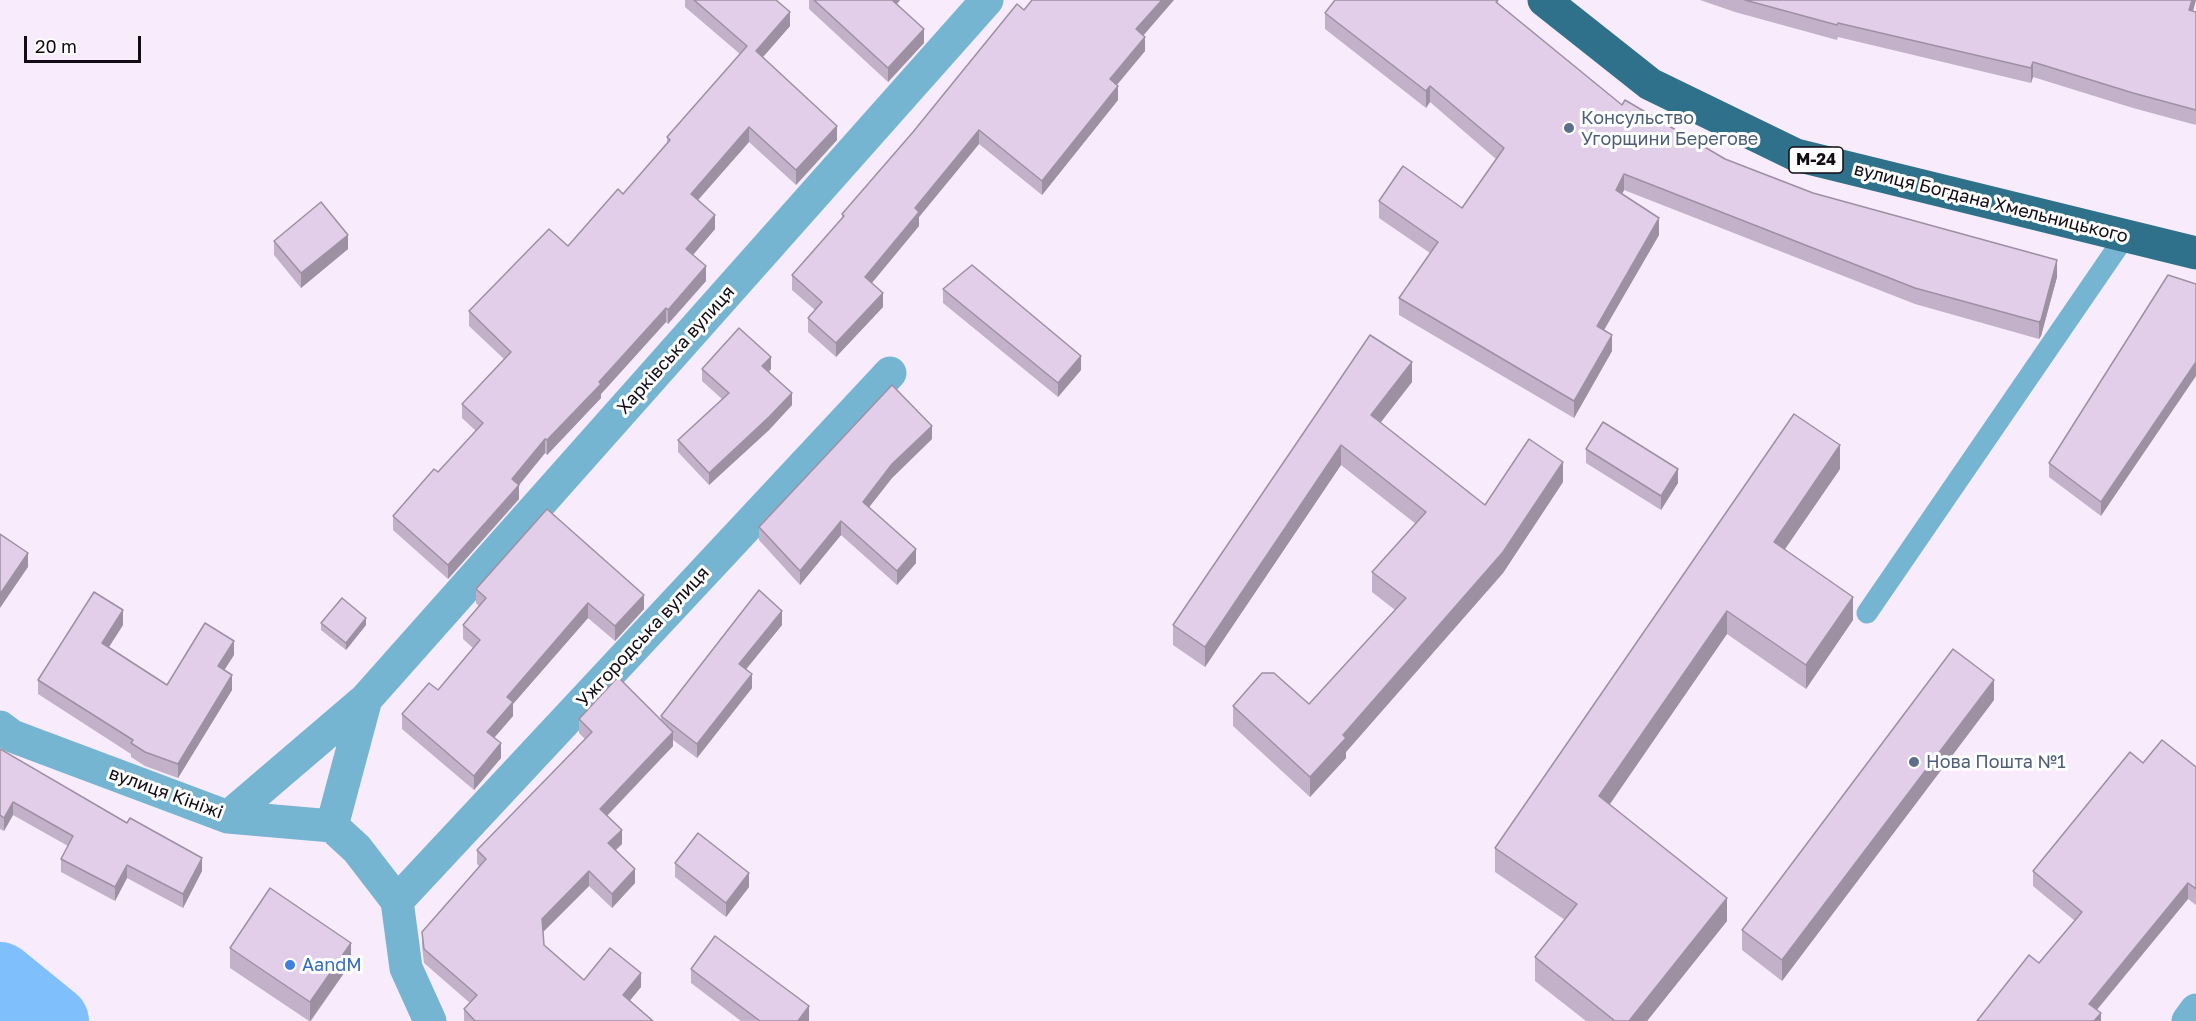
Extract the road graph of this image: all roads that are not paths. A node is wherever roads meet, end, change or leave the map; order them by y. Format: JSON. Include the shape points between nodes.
{"nodes":[{"id":1,"x":987,"y":0,"type":"edge"},
{"id":2,"x":1544,"y":0,"type":"edge"},
{"id":3,"x":2126,"y":236,"type":"junction"},
{"id":4,"x":2196,"y":253,"type":"edge"},
{"id":5,"x":890,"y":373,"type":"dead end"},
{"id":6,"x":1867,"y":613,"type":"dead end"},
{"id":7,"x":366,"y":699,"type":"junction"},
{"id":8,"x":0,"y":727,"type":"edge"},
{"id":9,"x":228,"y":817,"type":"junction"},
{"id":10,"x":332,"y":826,"type":"junction"},
{"id":11,"x":397,"y":902,"type":"junction"},
{"id":12,"x":2196,"y":1010,"type":"edge"},
{"id":13,"x":430,"y":1021,"type":"edge"},
{"id":14,"x":2188,"y":1021,"type":"edge"}],
"edges":[{"from":1,"to":7,"type":"street","name":"Харківська вулиця"},
{"from":2,"to":3,"type":"highway","name":"вулиця Богдана Хмельницького","number":"М-24","via":[[1650,84],[1796,155]]},
{"from":3,"to":4,"type":"highway","name":"вулиця Богдана Хмельницького","number":"М-24"},
{"from":3,"to":6,"type":"lane"},
{"from":5,"to":11,"type":"street","name":"Ужгородська вулиця"},
{"from":7,"to":9,"type":"street","name":"Харківська вулиця"},
{"from":7,"to":10,"type":"street","name":"Харківська вулиця"},
{"from":8,"to":9,"type":"street","name":"вулиця Кініжі","via":[[12,736]]},
{"from":9,"to":10,"type":"street","name":"вулиця Кініжі"},
{"from":10,"to":11,"type":"street","via":[[357,849]]},
{"from":11,"to":13,"type":"street","via":[[406,968]]},
{"from":12,"to":14,"type":"street"}]}
